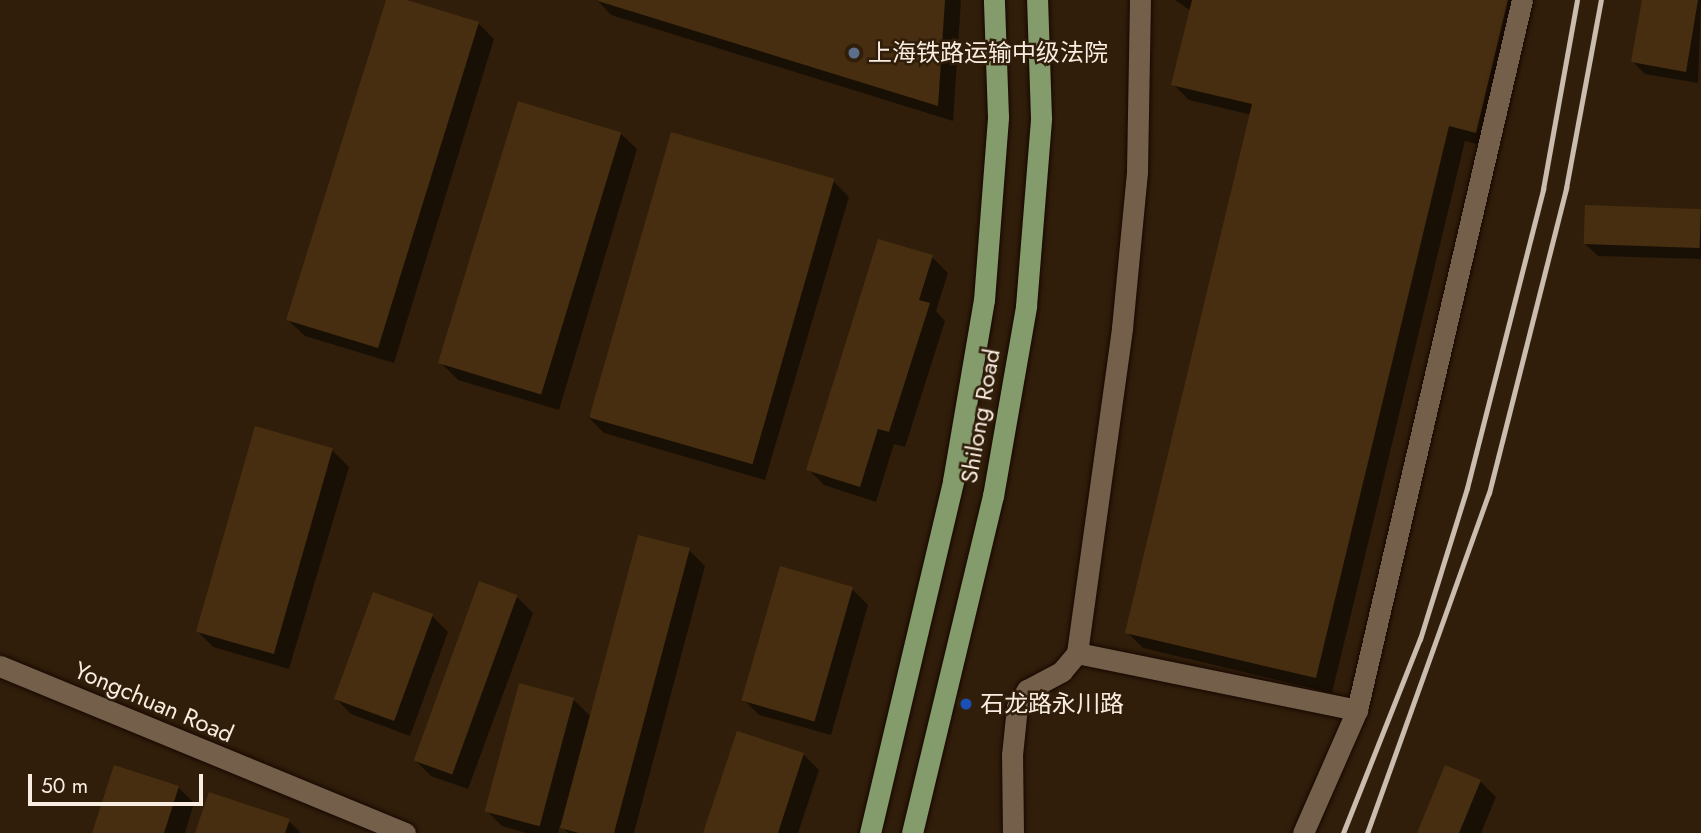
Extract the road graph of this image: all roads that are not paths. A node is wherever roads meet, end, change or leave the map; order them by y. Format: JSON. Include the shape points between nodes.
{"nodes":[{"id":1,"x":994,"y":0,"type":"edge"},
{"id":2,"x":1037,"y":0,"type":"edge"},
{"id":3,"x":1140,"y":0,"type":"edge"},
{"id":4,"x":1522,"y":0,"type":"edge"},
{"id":5,"x":1077,"y":653,"type":"junction"},
{"id":6,"x":0,"y":666,"type":"edge"},
{"id":7,"x":1357,"y":710,"type":"junction"},
{"id":8,"x":405,"y":833,"type":"edge"},
{"id":9,"x":870,"y":833,"type":"edge"},
{"id":10,"x":912,"y":833,"type":"edge"},
{"id":11,"x":1013,"y":833,"type":"edge"},
{"id":12,"x":1303,"y":833,"type":"edge"}],
"edges":[{"from":1,"to":9,"type":"main road","name":"Shilong Road","via":[[998,117],[984,300],[953,481]]},
{"from":2,"to":10,"type":"main road","name":"Shilong Road","via":[[1041,118],[1026,306],[993,496]]},
{"from":3,"to":5,"type":"street","via":[[1137,171],[1122,328]]},
{"from":4,"to":7,"type":"street"},
{"from":5,"to":7,"type":"street"},
{"from":5,"to":11,"type":"street","via":[[1062,671],[1027,690],[1017,707]]},
{"from":6,"to":8,"type":"street","name":"Yongchuan Road"},
{"from":7,"to":12,"type":"street"}]}
